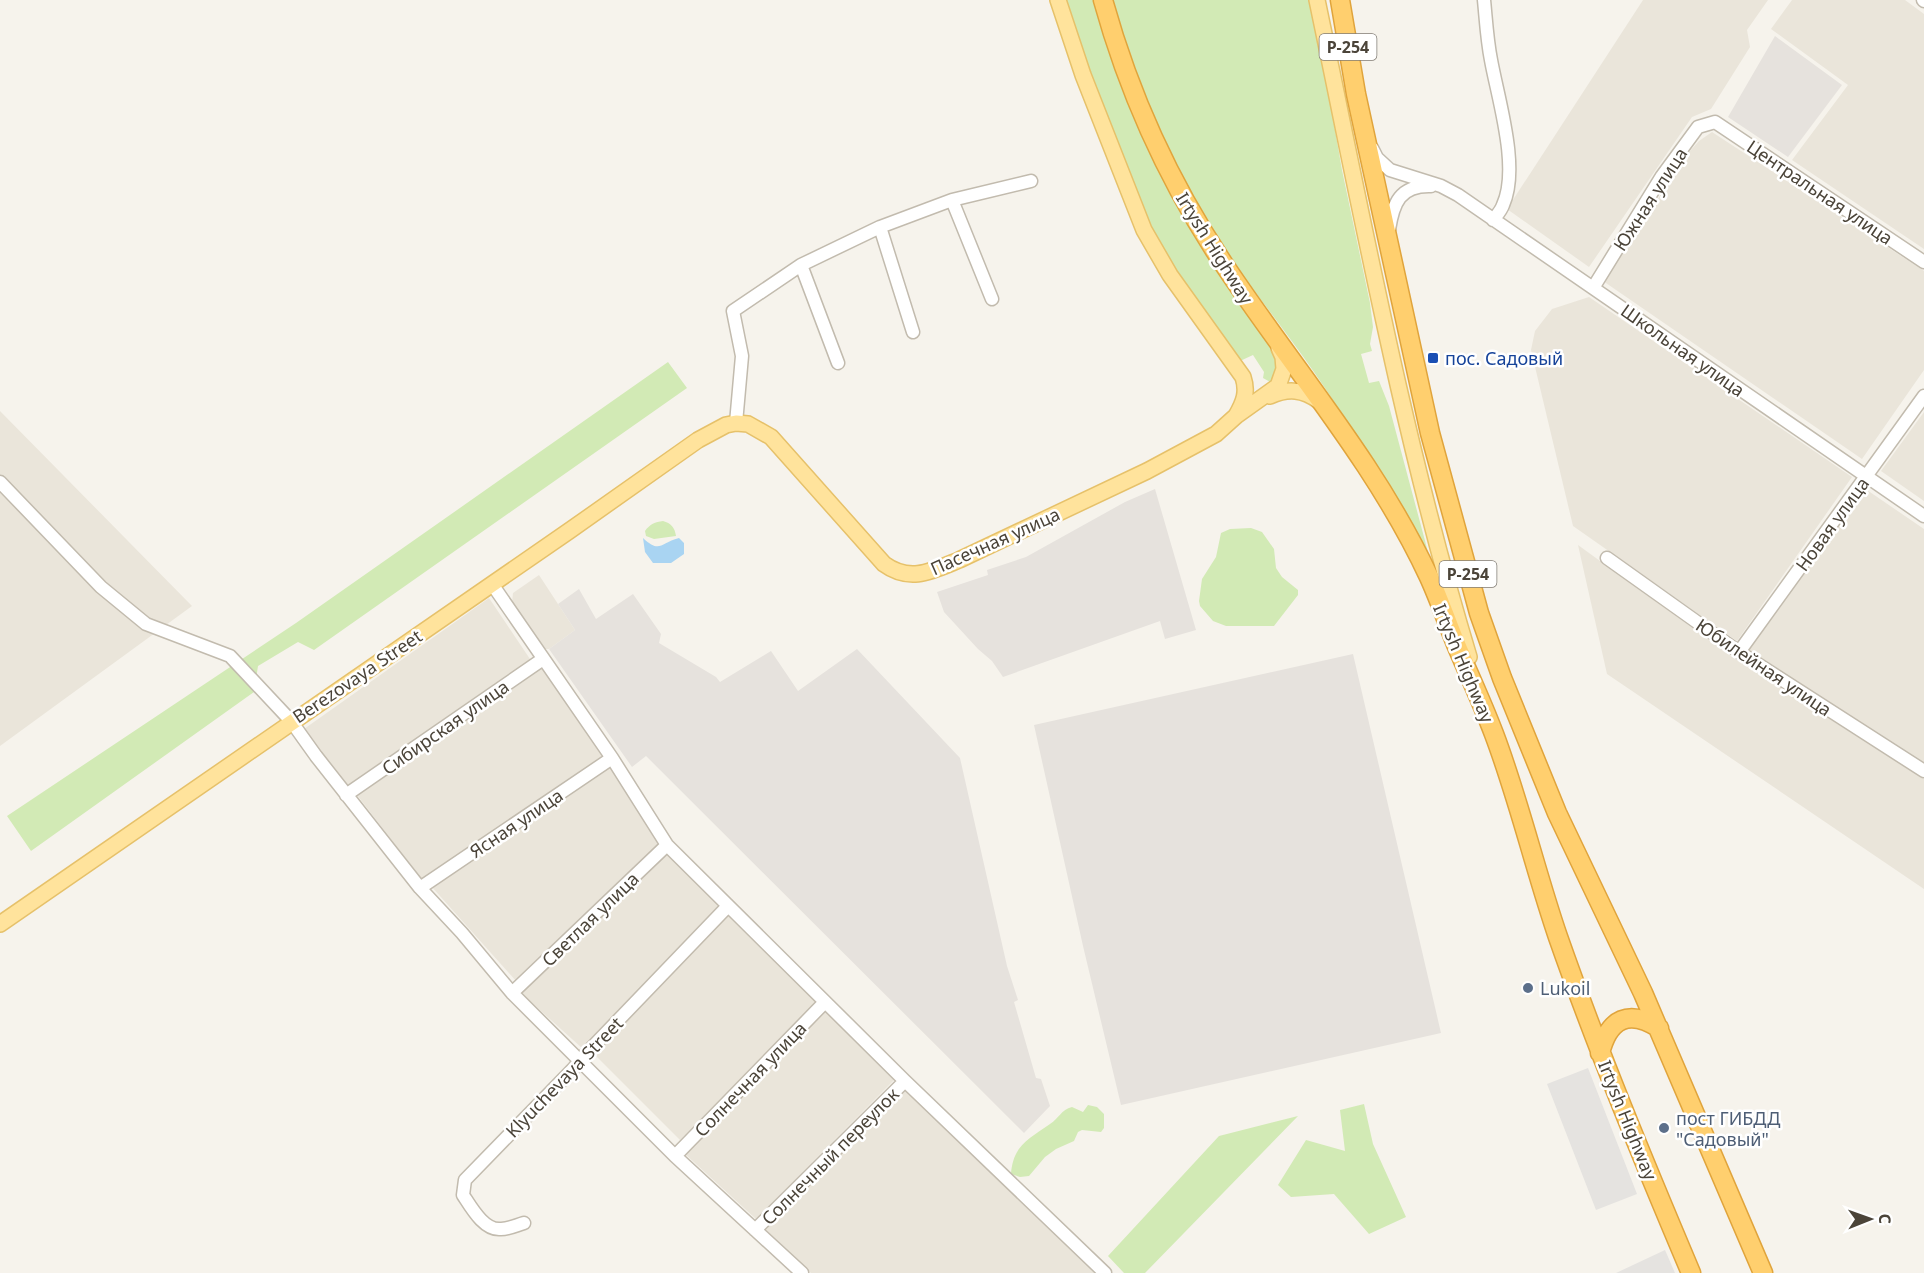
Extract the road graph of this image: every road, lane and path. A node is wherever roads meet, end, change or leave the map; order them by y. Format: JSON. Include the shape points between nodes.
{"nodes":[{"id":1,"x":1058,"y":0,"type":"edge"},
{"id":2,"x":1103,"y":0,"type":"edge"},
{"id":3,"x":1317,"y":0,"type":"edge"},
{"id":4,"x":1335,"y":0,"type":"edge"},
{"id":5,"x":1340,"y":0,"type":"edge"},
{"id":6,"x":1484,"y":0,"type":"edge"},
{"id":7,"x":1356,"y":93,"type":"junction"},
{"id":8,"x":1715,"y":122,"type":"joint"},
{"id":9,"x":1364,"y":132,"type":"junction"},
{"id":10,"x":1031,"y":181,"type":"dead end"},
{"id":11,"x":1441,"y":186,"type":"junction"},
{"id":12,"x":952,"y":200,"type":"junction"},
{"id":13,"x":1493,"y":220,"type":"junction"},
{"id":14,"x":880,"y":227,"type":"junction"},
{"id":15,"x":1388,"y":238,"type":"junction"},
{"id":16,"x":1221,"y":261,"type":"junction"},
{"id":17,"x":1924,"y":262,"type":"edge"},
{"id":18,"x":801,"y":265,"type":"junction"},
{"id":19,"x":1593,"y":288,"type":"junction"},
{"id":20,"x":992,"y":299,"type":"dead end"},
{"id":21,"x":913,"y":332,"type":"dead end"},
{"id":22,"x":838,"y":363,"type":"dead end"},
{"id":23,"x":1924,"y":396,"type":"edge"},
{"id":24,"x":1259,"y":401,"type":"junction"},
{"id":25,"x":1325,"y":406,"type":"junction"},
{"id":26,"x":1236,"y":416,"type":"junction"},
{"id":27,"x":736,"y":423,"type":"junction"},
{"id":28,"x":1867,"y":477,"type":"junction"},
{"id":29,"x":0,"y":482,"type":"edge"},
{"id":30,"x":1924,"y":516,"type":"edge"},
{"id":31,"x":1607,"y":558,"type":"dead end"},
{"id":32,"x":492,"y":584,"type":"junction"},
{"id":33,"x":1738,"y":652,"type":"junction"},
{"id":34,"x":543,"y":659,"type":"junction"},
{"id":35,"x":291,"y":721,"type":"junction"},
{"id":36,"x":1494,"y":735,"type":"junction"},
{"id":37,"x":612,"y":758,"type":"junction"},
{"id":38,"x":1924,"y":771,"type":"edge"},
{"id":39,"x":346,"y":795,"type":"junction"},
{"id":40,"x":667,"y":845,"type":"junction"},
{"id":41,"x":420,"y":888,"type":"junction"},
{"id":42,"x":728,"y":906,"type":"junction"},
{"id":43,"x":0,"y":924,"type":"edge"},
{"id":44,"x":512,"y":993,"type":"junction"},
{"id":45,"x":825,"y":1002,"type":"junction"},
{"id":46,"x":1659,"y":1028,"type":"junction"},
{"id":47,"x":1600,"y":1053,"type":"junction"},
{"id":48,"x":580,"y":1060,"type":"junction"},
{"id":49,"x":905,"y":1081,"type":"junction"},
{"id":50,"x":675,"y":1156,"type":"junction"},
{"id":51,"x":524,"y":1223,"type":"dead end"},
{"id":52,"x":755,"y":1230,"type":"junction"},
{"id":53,"x":802,"y":1273,"type":"edge"},
{"id":54,"x":1105,"y":1273,"type":"edge"},
{"id":55,"x":1691,"y":1273,"type":"edge"},
{"id":56,"x":1762,"y":1273,"type":"edge"}],
"edges":[{"from":1,"to":26,"type":"main road","via":[[1144,230],[1170,275],[1243,377],[1246,393]]},
{"from":2,"to":16,"type":"highway","name":"Irtysh Highway","number":"Р-254","via":[[1143,117],[1172,178]]},
{"from":3,"to":36,"type":"main road","via":[[1409,436],[1451,597]]},
{"from":4,"to":7,"type":"main road"},
{"from":5,"to":7,"type":"highway","name":"Irtysh Highway","number":"Р-254"},
{"from":6,"to":13,"type":"street","via":[[1509,168],[1503,206]]},
{"from":7,"to":9,"type":"highway","name":"Irtysh Highway","number":"Р-254"},
{"from":8,"to":17,"type":"street","name":"Центральная улица"},
{"from":8,"to":19,"type":"street","name":"Южная улица","via":[[1698,127],[1662,176]]},
{"from":9,"to":11,"type":"street","name":"Школьная улица","via":[[1383,165]]},
{"from":9,"to":15,"type":"highway","name":"Irtysh Highway","number":"Р-254"},
{"from":10,"to":12,"type":"street"},
{"from":11,"to":13,"type":"street","name":"Школьная улица"},
{"from":11,"to":15,"type":"street","via":[[1420,186],[1402,194],[1392,213]]},
{"from":12,"to":14,"type":"street"},
{"from":12,"to":20,"type":"street"},
{"from":13,"to":19,"type":"street","name":"Школьная улица"},
{"from":14,"to":18,"type":"street"},
{"from":14,"to":21,"type":"street"},
{"from":15,"to":46,"type":"highway","name":"Irtysh Highway","number":"Р-254","via":[[1430,433],[1483,624],[1557,813]]},
{"from":16,"to":24,"type":"main road","via":[[1283,357],[1281,382]]},
{"from":16,"to":25,"type":"highway","name":"Irtysh Highway","number":"Р-254"},
{"from":18,"to":22,"type":"street"},
{"from":18,"to":27,"type":"street","via":[[733,311],[742,356]]},
{"from":19,"to":28,"type":"street","name":"Школьная улица"},
{"from":23,"to":28,"type":"street","name":"Новая улица"},
{"from":24,"to":25,"type":"main road","via":[[1296,390]]},
{"from":24,"to":26,"type":"main road","name":"Пасечная улица"},
{"from":25,"to":36,"type":"highway","name":"Irtysh Highway","number":"Р-254","via":[[1411,542]]},
{"from":26,"to":27,"type":"main road","name":"Пасечная улица","via":[[1216,434],[1147,471],[959,560],[912,574],[902,574],[884,564],[771,437],[748,424]]},
{"from":27,"to":32,"type":"main road","name":"Berezovaya Street","via":[[698,440]]},
{"from":28,"to":30,"type":"street","name":"Школьная улица"},
{"from":28,"to":33,"type":"street","name":"Новая улица"},
{"from":29,"to":35,"type":"street","via":[[110,595],[146,624],[230,656]]},
{"from":31,"to":33,"type":"street","name":"Юбилейная улица"},
{"from":32,"to":34,"type":"street"},
{"from":32,"to":35,"type":"main road","name":"Berezovaya Street"},
{"from":33,"to":38,"type":"street","name":"Юбилейная улица"},
{"from":34,"to":37,"type":"street"},
{"from":34,"to":39,"type":"street","name":"Сибирская улица"},
{"from":35,"to":39,"type":"street"},
{"from":35,"to":43,"type":"main road","name":"Berezovaya Street"},
{"from":36,"to":47,"type":"highway","name":"Irtysh Highway","number":"Р-254"},
{"from":37,"to":40,"type":"street"},
{"from":37,"to":41,"type":"street","name":"Ясная улица"},
{"from":39,"to":41,"type":"street"},
{"from":40,"to":42,"type":"street"},
{"from":40,"to":44,"type":"street","name":"Светлая улица"},
{"from":41,"to":44,"type":"street"},
{"from":42,"to":45,"type":"street"},
{"from":42,"to":48,"type":"street","name":"Klyuchevaya Street"},
{"from":44,"to":48,"type":"street"},
{"from":45,"to":49,"type":"street"},
{"from":45,"to":50,"type":"street","name":"Солнечная улица"},
{"from":46,"to":47,"type":"highway","via":[[1638,1018],[1627,1019],[1604,1036]]},
{"from":46,"to":56,"type":"highway","name":"Irtysh Highway","number":"Р-254"},
{"from":47,"to":55,"type":"highway","name":"Irtysh Highway","number":"Р-254"},
{"from":48,"to":50,"type":"street"},
{"from":48,"to":51,"type":"street","name":"Klyuchevaya Street","via":[[465,1180],[463,1195],[494,1229]]},
{"from":49,"to":52,"type":"street","name":"Солнечный переулок"},
{"from":49,"to":54,"type":"street"},
{"from":50,"to":52,"type":"street"},
{"from":52,"to":53,"type":"street"}]}
